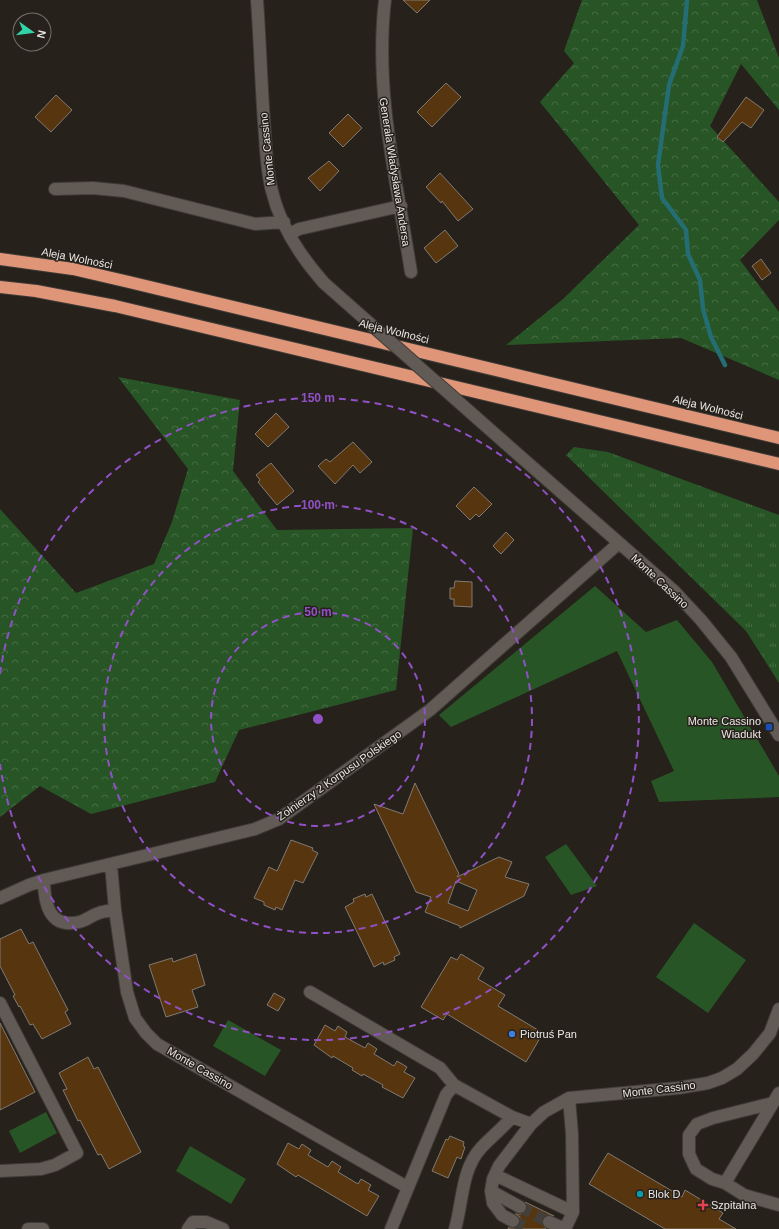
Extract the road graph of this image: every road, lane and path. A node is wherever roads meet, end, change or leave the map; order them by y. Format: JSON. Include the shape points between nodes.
{"nodes":[{"id":1,"x":257,"y":0,"type":"edge"},
{"id":2,"x":385,"y":0,"type":"edge"},
{"id":3,"x":55,"y":189,"type":"dead end"},
{"id":4,"x":400,"y":206,"type":"junction"},
{"id":5,"x":284,"y":222,"type":"junction"},
{"id":6,"x":290,"y":234,"type":"junction"},
{"id":7,"x":0,"y":259,"type":"edge"},
{"id":8,"x":411,"y":272,"type":"dead end"},
{"id":9,"x":0,"y":286,"type":"edge"},
{"id":10,"x":779,"y":438,"type":"edge"},
{"id":11,"x":779,"y":464,"type":"edge"},
{"id":12,"x":619,"y":543,"type":"junction"},
{"id":13,"x":779,"y":735,"type":"edge"},
{"id":14,"x":112,"y":864,"type":"junction"},
{"id":15,"x":44,"y":880,"type":"junction"},
{"id":16,"x":0,"y":898,"type":"edge"},
{"id":17,"x":115,"y":910,"type":"junction"},
{"id":18,"x":310,"y":992,"type":"dead end"},
{"id":19,"x":0,"y":1003,"type":"edge"},
{"id":20,"x":779,"y":1010,"type":"edge"},
{"id":21,"x":454,"y":1085,"type":"junction"},
{"id":22,"x":569,"y":1098,"type":"junction"},
{"id":23,"x":776,"y":1098,"type":"edge"},
{"id":24,"x":512,"y":1117,"type":"junction"},
{"id":25,"x":531,"y":1124,"type":"junction"},
{"id":26,"x":0,"y":1171,"type":"edge"},
{"id":27,"x":495,"y":1175,"type":"junction"},
{"id":28,"x":725,"y":1183,"type":"junction"},
{"id":29,"x":407,"y":1187,"type":"junction"},
{"id":30,"x":491,"y":1191,"type":"junction"},
{"id":31,"x":779,"y":1205,"type":"edge"},
{"id":32,"x":520,"y":1207,"type":"tunnel mouth"},
{"id":33,"x":573,"y":1212,"type":"junction"},
{"id":34,"x":513,"y":1221,"type":"tunnel mouth"},
{"id":35,"x":549,"y":1222,"type":"tunnel mouth"},
{"id":36,"x":28,"y":1229,"type":"edge"},
{"id":37,"x":43,"y":1229,"type":"edge"},
{"id":38,"x":188,"y":1229,"type":"edge"},
{"id":39,"x":223,"y":1229,"type":"edge"},
{"id":40,"x":391,"y":1229,"type":"edge"},
{"id":41,"x":456,"y":1229,"type":"edge"},
{"id":42,"x":565,"y":1229,"type":"edge"}],
"edges":[{"from":1,"to":5,"type":"street","name":"Monte Cassino","via":[[268,172],[272,192]]},
{"from":2,"to":4,"type":"street","name":"Generała Władysława Andersa","via":[[382,84],[388,139]]},
{"from":3,"to":5,"type":"street","via":[[93,188],[124,191],[254,224]]},
{"from":4,"to":6,"type":"street","via":[[299,229]]},
{"from":4,"to":8,"type":"street","name":"Generała Władysława Andersa"},
{"from":5,"to":6,"type":"street","name":"Monte Cassino"},
{"from":6,"to":12,"type":"street","name":"Monte Cassino","bridge":true,"via":[[311,268],[324,283]]},
{"from":7,"to":10,"type":"highway","name":"Aleja Wolności","via":[[73,269]]},
{"from":9,"to":11,"type":"highway","via":[[115,306]]},
{"from":12,"to":13,"type":"street","name":"Monte Cassino","via":[[674,591],[718,639]]},
{"from":12,"to":14,"type":"street","name":"Żołnierzy 2 Korpusu Polskiego","via":[[430,710],[279,819],[255,829]]},
{"from":14,"to":15,"type":"street","name":"Żołnierzy 2 Korpusu Polskiego"},
{"from":14,"to":17,"type":"street","name":"Monte Cassino"},
{"from":15,"to":16,"type":"street","name":"Żołnierzy 2 Korpusu Polskiego"},
{"from":15,"to":17,"type":"street","via":[[46,906],[58,920],[78,922]]},
{"from":17,"to":29,"type":"street","name":"Monte Cassino","via":[[127,992],[135,1018],[156,1044]]},
{"from":18,"to":21,"type":"street","via":[[440,1068]]},
{"from":19,"to":26,"type":"street","via":[[77,1153],[55,1165],[41,1169]]},
{"from":20,"to":22,"type":"street","name":"Monte Cassino","via":[[770,1033],[753,1054],[737,1069],[722,1078],[678,1088]]},
{"from":21,"to":24,"type":"street"},
{"from":21,"to":29,"type":"street","via":[[446,1095]]},
{"from":22,"to":25,"type":"street","name":"Monte Cassino","via":[[544,1112]]},
{"from":22,"to":33,"type":"street"},
{"from":23,"to":28,"type":"street"},
{"from":23,"to":28,"type":"street","via":[[697,1124],[689,1135],[689,1154],[696,1169],[712,1179]]},
{"from":24,"to":25,"type":"street"},
{"from":24,"to":41,"type":"street","via":[[473,1159],[466,1175]]},
{"from":25,"to":27,"type":"street","name":"Monte Cassino"},
{"from":27,"to":30,"type":"street","name":"Monte Cassino"},
{"from":27,"to":33,"type":"street"},
{"from":28,"to":31,"type":"street","via":[[744,1195]]},
{"from":29,"to":40,"type":"street"},
{"from":30,"to":32,"type":"street"},
{"from":30,"to":34,"type":"street","via":[[492,1203],[502,1215]]},
{"from":33,"to":42,"type":"street"},
{"from":35,"to":42,"type":"street"},
{"from":36,"to":37,"type":"street"},
{"from":38,"to":39,"type":"street","via":[[193,1222],[206,1222]]}]}
